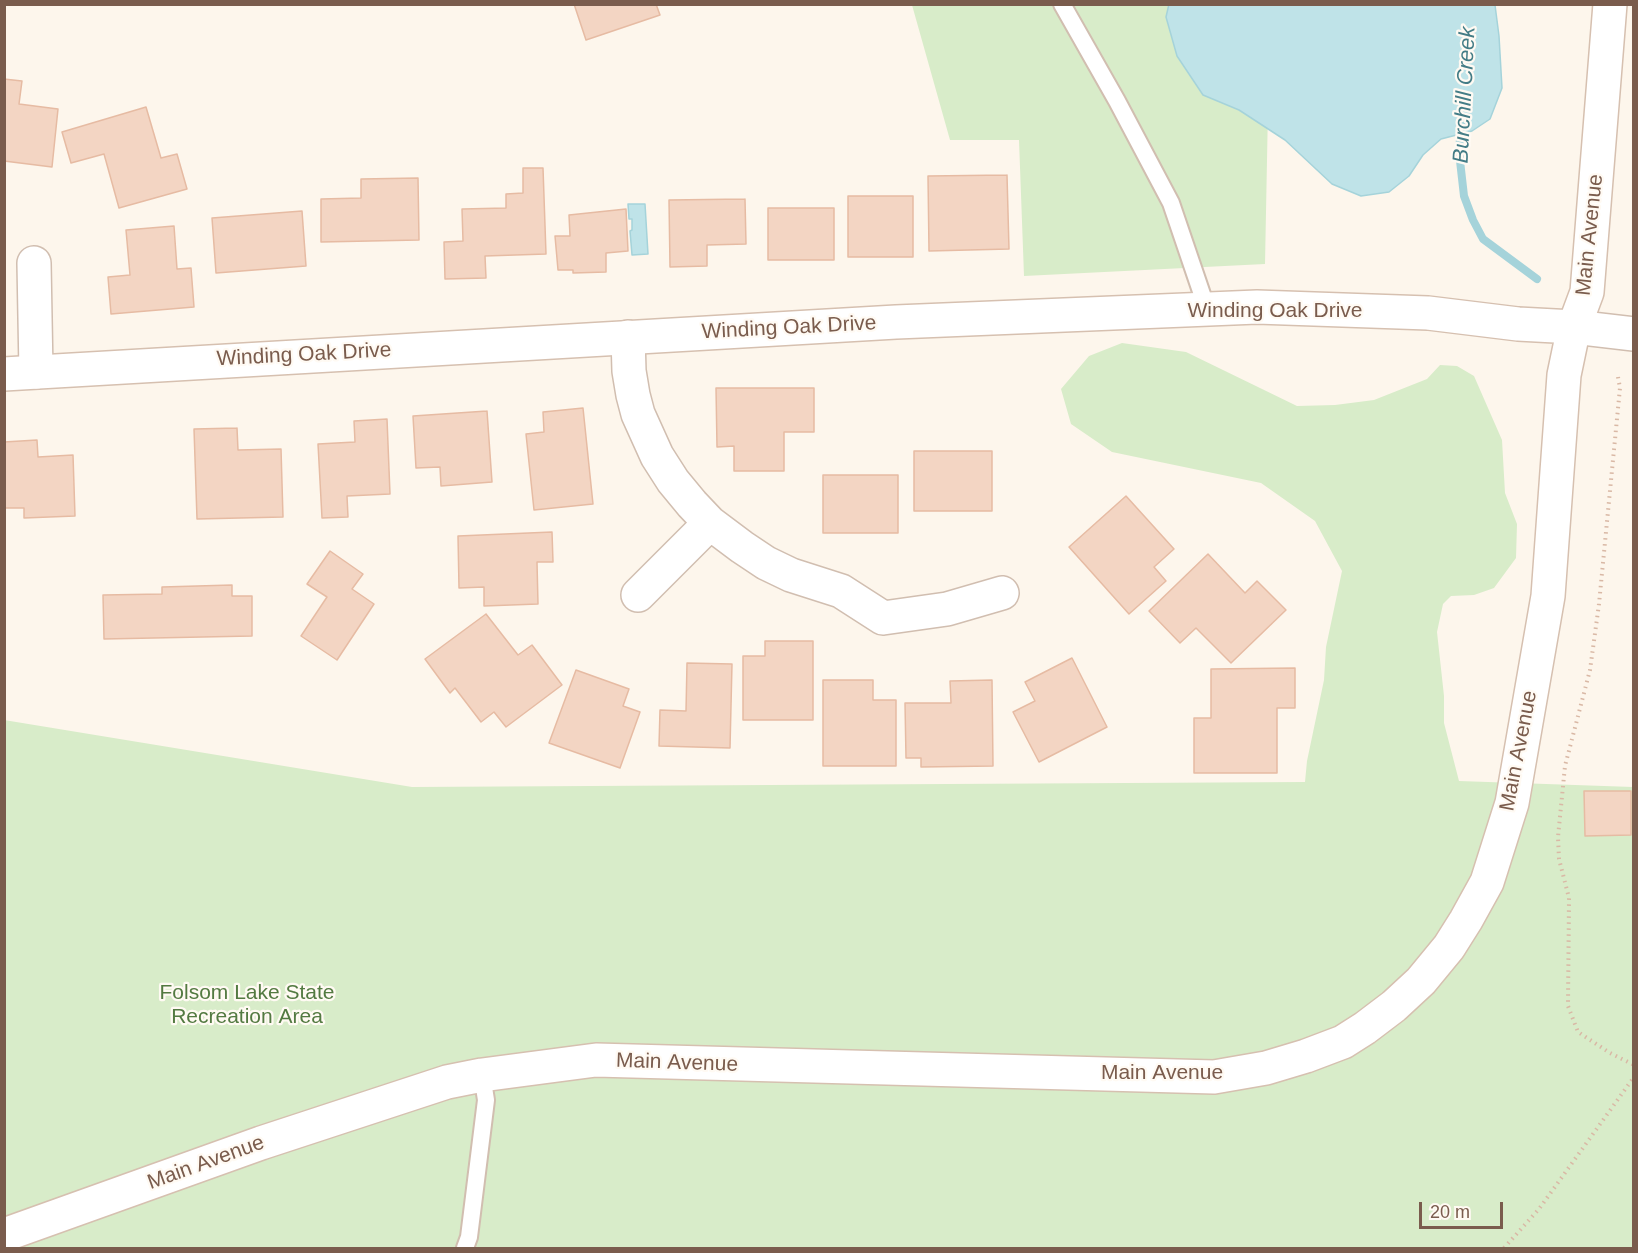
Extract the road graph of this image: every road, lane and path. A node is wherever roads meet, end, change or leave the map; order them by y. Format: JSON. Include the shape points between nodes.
{"nodes":[{"id":1,"x":1062,"y":4,"type":"edge"},
{"id":2,"x":1610,"y":4,"type":"edge"},
{"id":3,"x":34,"y":263,"type":"dead end"},
{"id":4,"x":1207,"y":309,"type":"junction"},
{"id":5,"x":1574,"y":327,"type":"junction"},
{"id":6,"x":1634,"y":334,"type":"edge"},
{"id":7,"x":627,"y":337,"type":"junction"},
{"id":8,"x":20,"y":373,"type":"edge"},
{"id":9,"x":1618,"y":377,"type":"dead end"},
{"id":10,"x":710,"y":523,"type":"junction"},
{"id":11,"x":1002,"y":593,"type":"dead end"},
{"id":12,"x":639,"y":595,"type":"dead end"},
{"id":13,"x":1634,"y":1065,"type":"edge"},
{"id":14,"x":482,"y":1075,"type":"junction"},
{"id":15,"x":1634,"y":1077,"type":"edge"},
{"id":16,"x":4,"y":1235,"type":"edge"},
{"id":17,"x":465,"y":1248,"type":"edge"},
{"id":18,"x":1503,"y":1248,"type":"edge"}],
"edges":[{"from":1,"to":4,"type":"lane","via":[[1171,202]]},
{"from":2,"to":5,"type":"street","name":"Main Avenue","via":[[1587,292]]},
{"from":3,"to":8,"type":"street"},
{"from":4,"to":5,"type":"street","name":"Winding Oak Drive","via":[[1428,313]]},
{"from":4,"to":7,"type":"street","name":"Winding Oak Drive"},
{"from":5,"to":6,"type":"street","name":"Winding Oak Drive"},
{"from":5,"to":14,"type":"street","name":"Main Avenue","via":[[1563,381],[1548,596],[1512,803],[1487,882],[1449,947],[1421,981],[1365,1028],[1343,1042],[1306,1056],[1214,1077],[596,1060]]},
{"from":7,"to":8,"type":"street","name":"Winding Oak Drive"},
{"from":7,"to":10,"type":"street","via":[[633,395],[647,437],[673,482]]},
{"from":9,"to":13,"type":"path","via":[[1599,604],[1590,670],[1565,766],[1558,837],[1569,898],[1568,1006],[1578,1032]]},
{"from":10,"to":11,"type":"street","via":[[766,563],[841,591],[883,618],[947,609]]},
{"from":10,"to":12,"type":"street"},
{"from":14,"to":16,"type":"street","name":"Main Avenue","via":[[447,1082],[261,1143]]},
{"from":14,"to":17,"type":"lane","via":[[486,1100]]},
{"from":15,"to":18,"type":"path","via":[[1539,1209]]}]}
